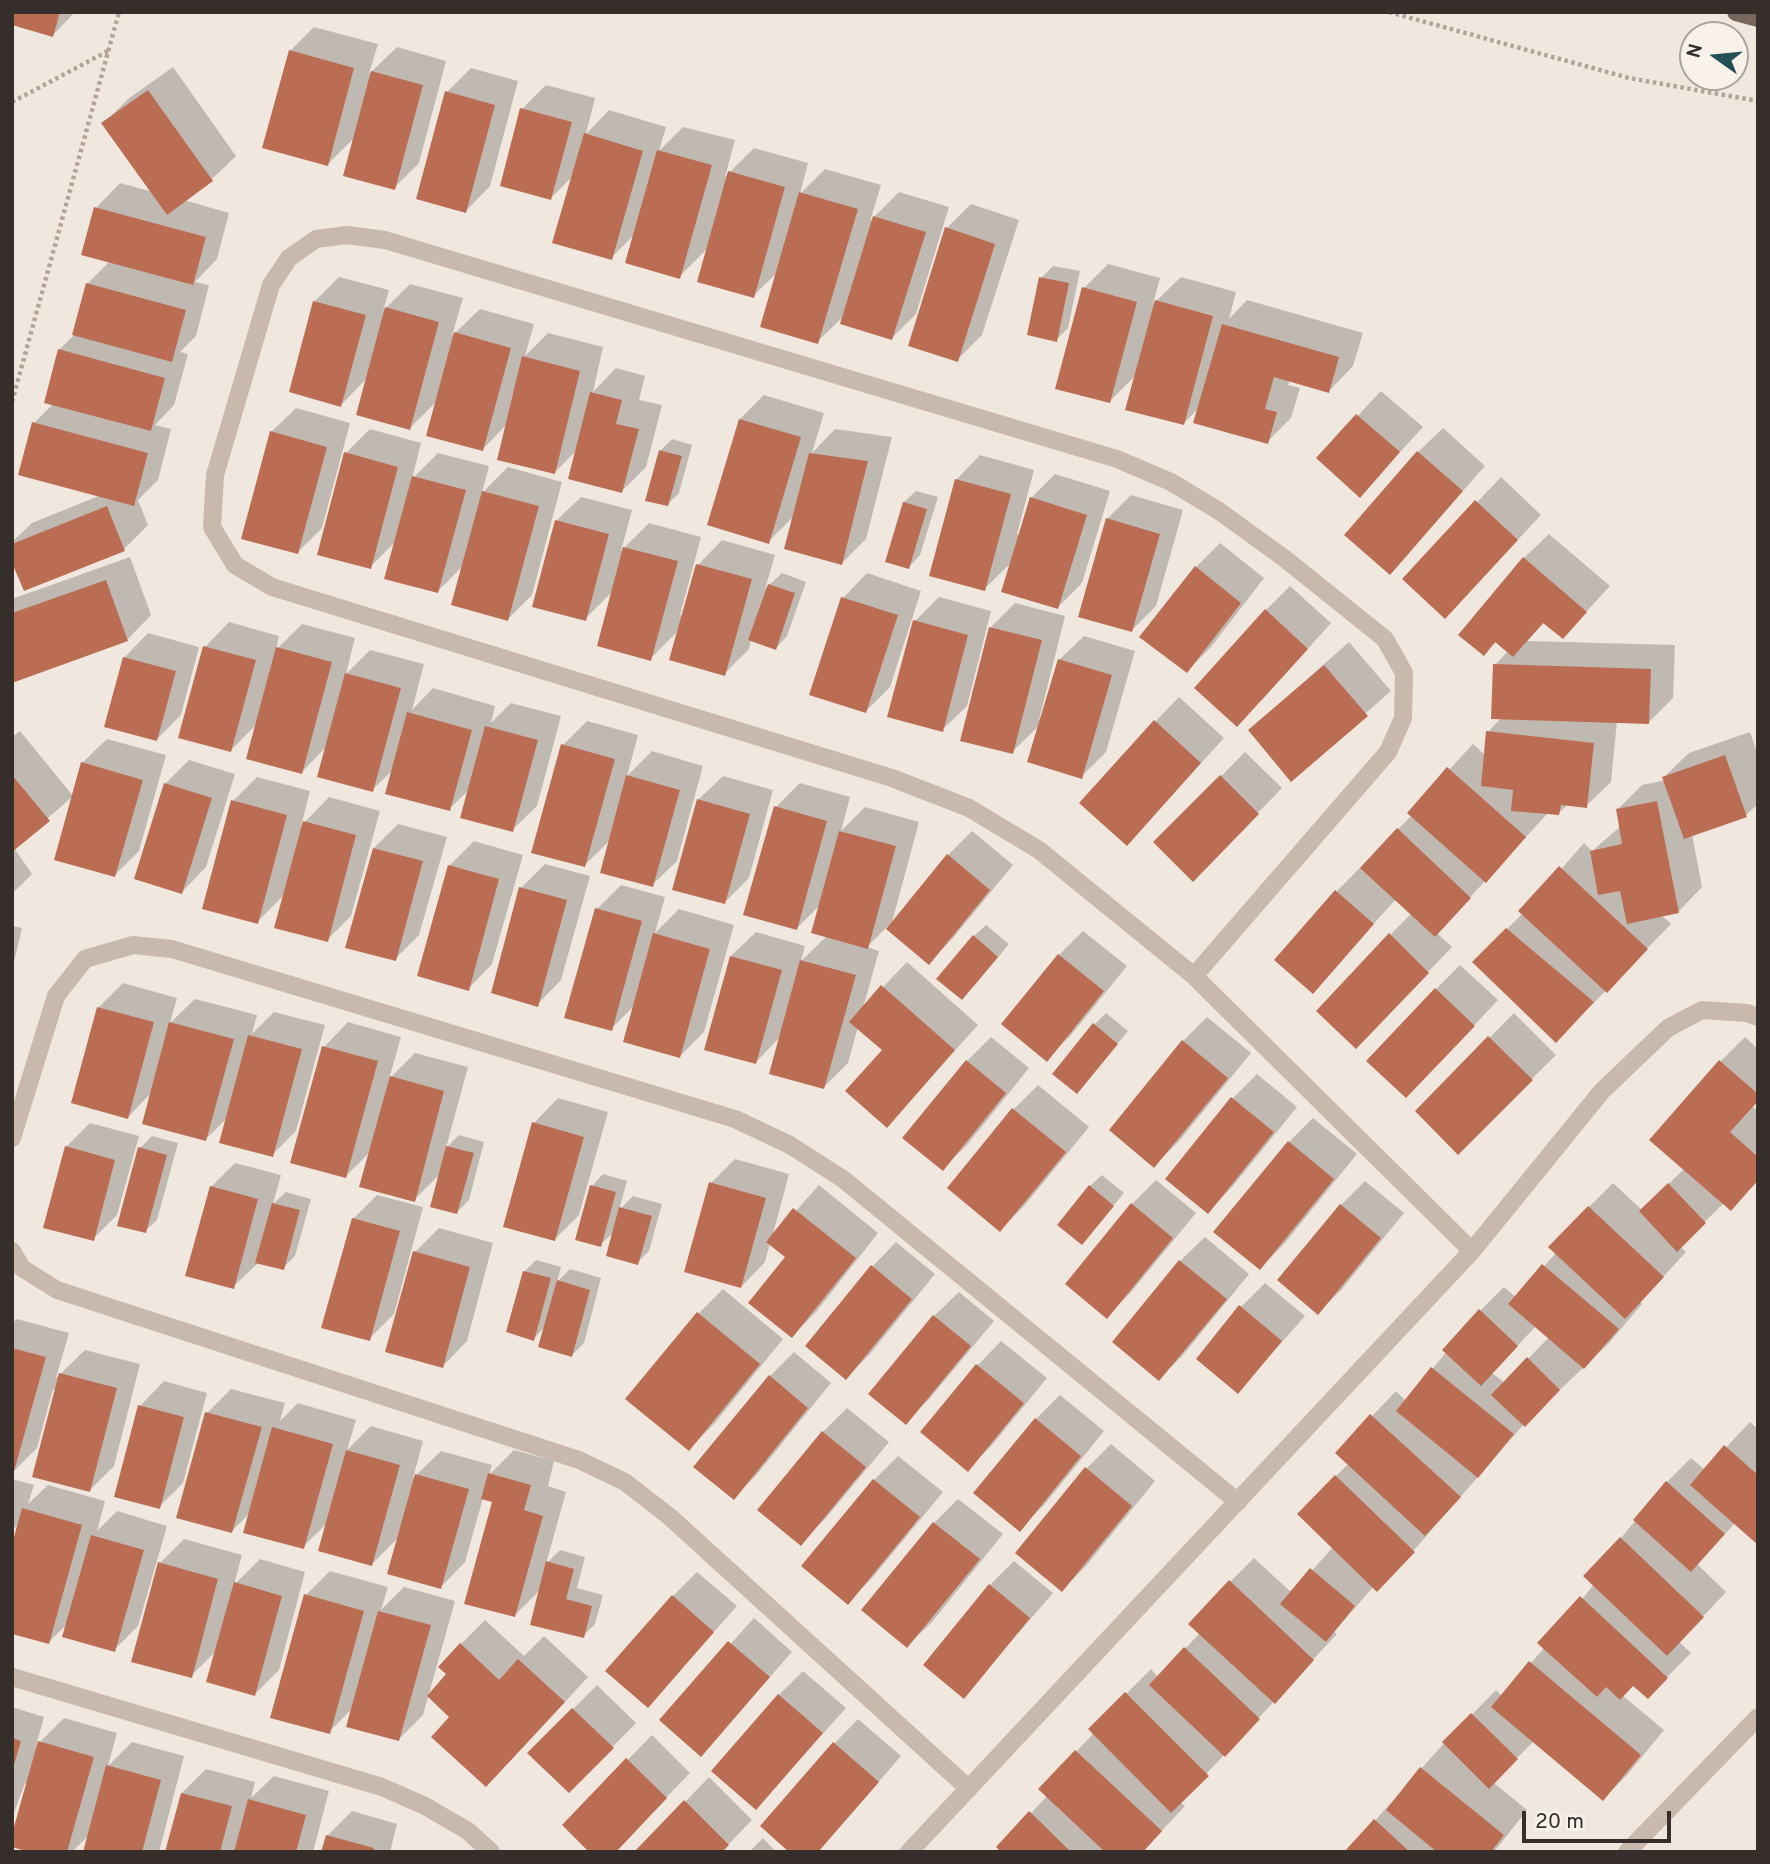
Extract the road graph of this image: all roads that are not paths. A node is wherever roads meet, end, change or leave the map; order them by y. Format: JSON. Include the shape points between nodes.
{"nodes":[{"id":1,"x":1736,"y":12,"type":"edge"},
{"id":2,"x":1758,"y":18,"type":"edge"},
{"id":3,"x":1194,"y":976,"type":"junction"},
{"id":4,"x":1758,"y":1017,"type":"edge"},
{"id":5,"x":12,"y":1138,"type":"edge"},
{"id":6,"x":12,"y":1251,"type":"edge"},
{"id":7,"x":1472,"y":1251,"type":"junction"},
{"id":8,"x":1238,"y":1502,"type":"junction"},
{"id":9,"x":12,"y":1677,"type":"edge"},
{"id":10,"x":1758,"y":1717,"type":"edge"},
{"id":11,"x":969,"y":1789,"type":"junction"},
{"id":12,"x":491,"y":1852,"type":"edge"},
{"id":13,"x":909,"y":1852,"type":"edge"},
{"id":14,"x":1627,"y":1852,"type":"edge"}],
"edges":[{"from":1,"to":2,"type":"main road"},
{"from":3,"to":3,"type":"street","via":[[1039,850],[969,808],[892,778],[272,587],[235,565],[212,527],[215,475],[271,285],[289,258],[316,239],[347,235],[385,240],[1117,459],[1171,482],[1284,558],[1385,639],[1404,673],[1403,718],[1388,752]]},
{"from":3,"to":7,"type":"street"},
{"from":4,"to":7,"type":"street","via":[[1702,1010],[1668,1028],[1602,1091]]},
{"from":5,"to":8,"type":"street","via":[[56,996],[85,960],[133,945],[172,949],[735,1119],[790,1145],[843,1179]]},
{"from":6,"to":11,"type":"street","via":[[22,1268],[57,1290],[579,1460],[625,1482],[670,1517]]},
{"from":7,"to":8,"type":"street"},
{"from":8,"to":11,"type":"street"},
{"from":9,"to":12,"type":"street","via":[[382,1787],[468,1830]]},
{"from":10,"to":14,"type":"street"},
{"from":11,"to":13,"type":"street"}]}
